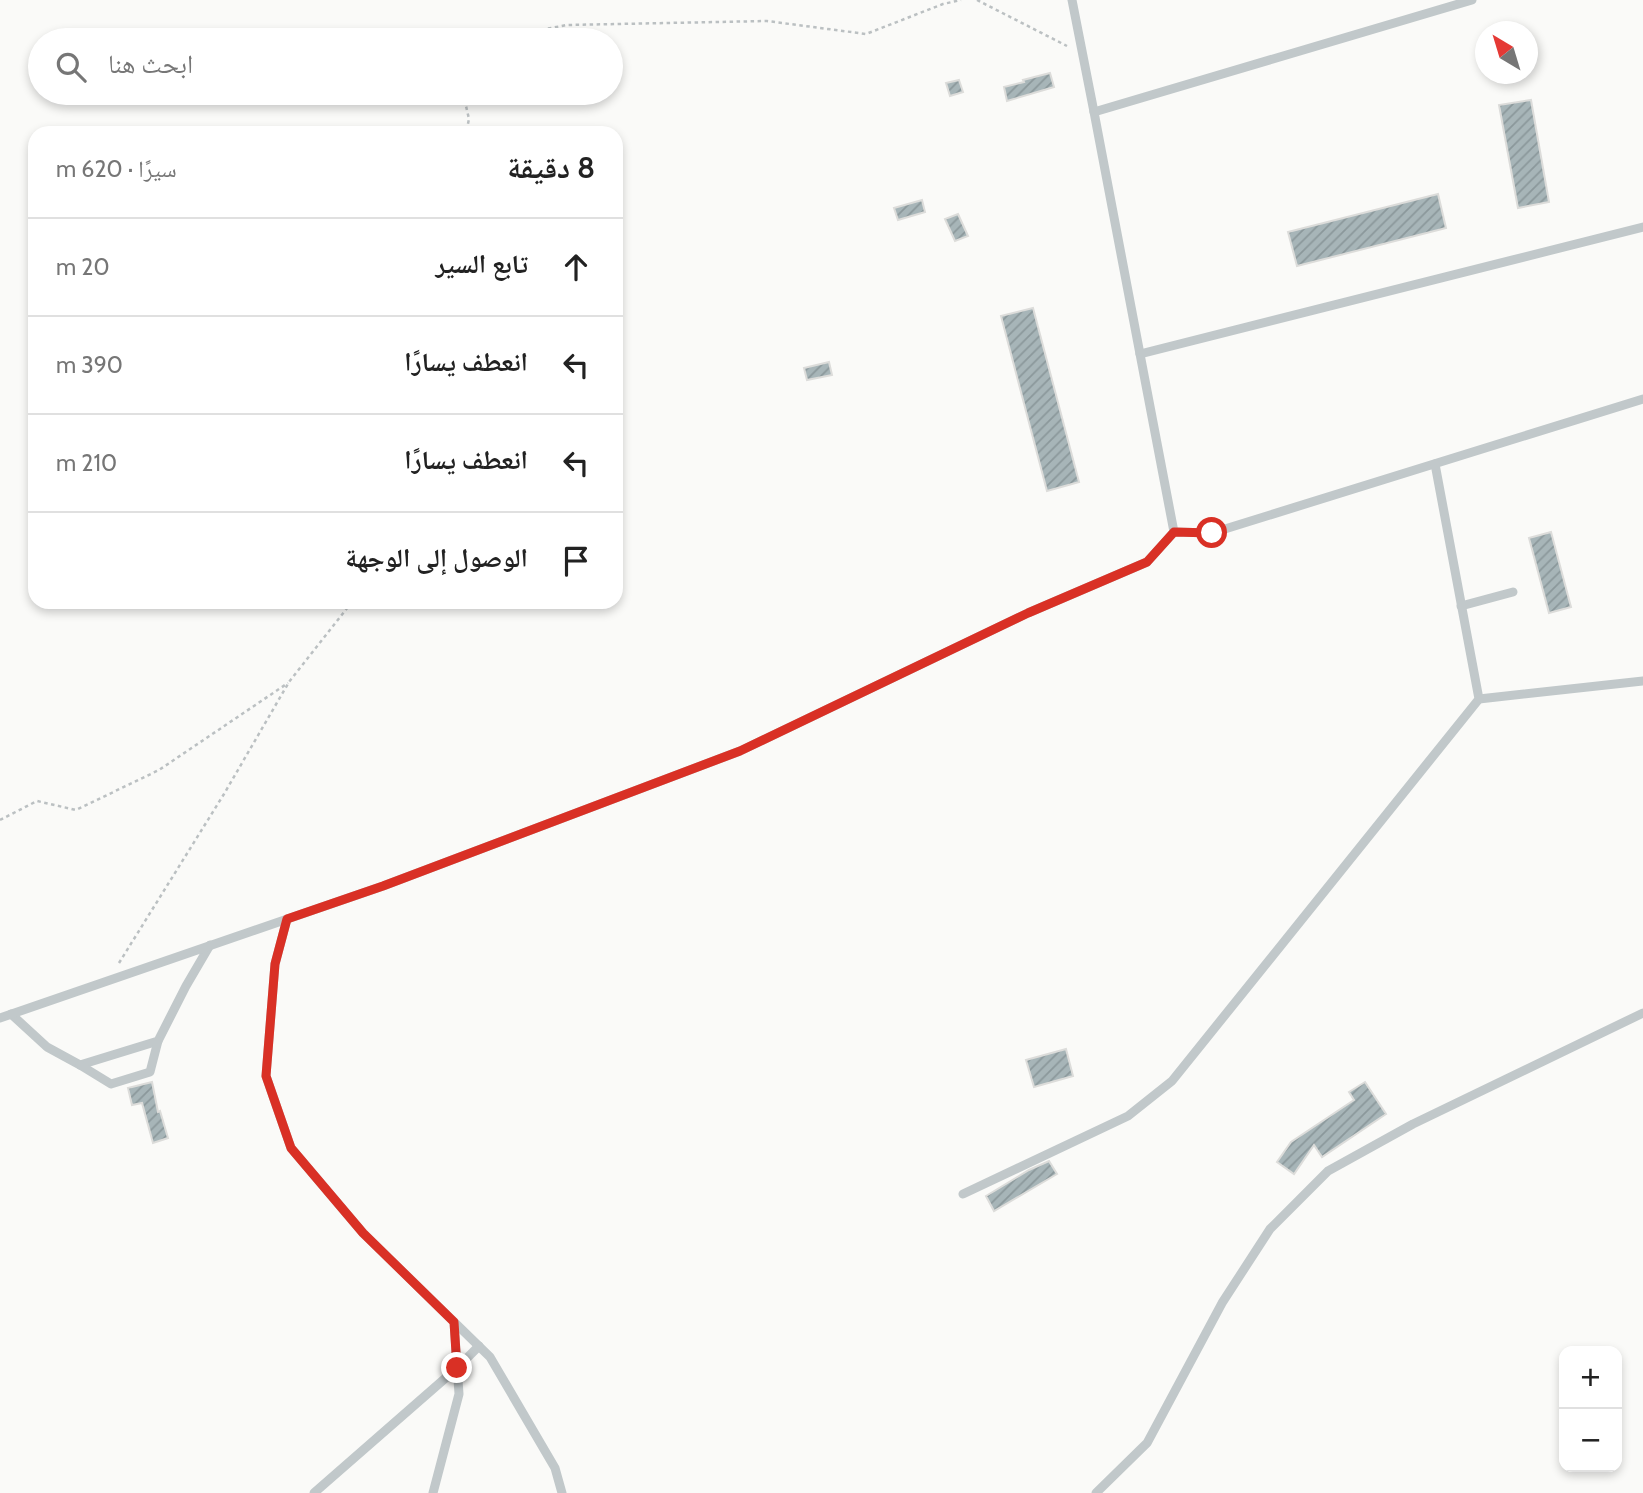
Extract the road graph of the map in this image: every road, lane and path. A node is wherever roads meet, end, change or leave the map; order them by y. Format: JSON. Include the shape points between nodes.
{"nodes":[{"id":1,"x":961,"y":0,"type":"edge"},
{"id":2,"x":977,"y":0,"type":"edge"},
{"id":3,"x":1072,"y":0,"type":"edge"},
{"id":4,"x":1472,"y":0,"type":"edge"},
{"id":5,"x":551,"y":28,"type":"edge"},
{"id":6,"x":1083,"y":54,"type":"junction"},
{"id":7,"x":466,"y":105,"type":"edge"},
{"id":8,"x":1094,"y":112,"type":"junction"},
{"id":9,"x":468,"y":126,"type":"edge"},
{"id":10,"x":1643,"y":227,"type":"edge"},
{"id":11,"x":1140,"y":354,"type":"junction"},
{"id":12,"x":1643,"y":399,"type":"edge"},
{"id":13,"x":1435,"y":464,"type":"junction"},
{"id":14,"x":1174,"y":532,"type":"junction"},
{"id":15,"x":1513,"y":592,"type":"dead end"},
{"id":16,"x":1461,"y":606,"type":"junction"},
{"id":17,"x":346,"y":609,"type":"edge"},
{"id":18,"x":1643,"y":681,"type":"edge"},
{"id":19,"x":289,"y":682,"type":"junction"},
{"id":20,"x":1479,"y":699,"type":"junction"},
{"id":21,"x":0,"y":820,"type":"edge"},
{"id":22,"x":287,"y":919,"type":"junction"},
{"id":23,"x":210,"y":945,"type":"junction"},
{"id":24,"x":108,"y":980,"type":"junction"},
{"id":25,"x":1643,"y":1013,"type":"edge"},
{"id":26,"x":11,"y":1014,"type":"junction"},
{"id":27,"x":0,"y":1018,"type":"edge"},
{"id":28,"x":158,"y":1041,"type":"junction"},
{"id":29,"x":80,"y":1065,"type":"junction"},
{"id":30,"x":963,"y":1194,"type":"dead end"},
{"id":31,"x":454,"y":1322,"type":"junction"},
{"id":32,"x":479,"y":1346,"type":"junction"},
{"id":33,"x":457,"y":1368,"type":"junction"},
{"id":34,"x":314,"y":1493,"type":"edge"},
{"id":35,"x":433,"y":1493,"type":"edge"},
{"id":36,"x":562,"y":1493,"type":"edge"},
{"id":37,"x":1096,"y":1493,"type":"edge"}],
"edges":[{"from":1,"to":5,"type":"path","via":[[866,34],[767,21]]},
{"from":2,"to":6,"type":"path"},
{"from":3,"to":6,"type":"lane"},
{"from":4,"to":8,"type":"lane"},
{"from":6,"to":8,"type":"lane"},
{"from":7,"to":9,"type":"path"},
{"from":8,"to":11,"type":"lane"},
{"from":10,"to":11,"type":"lane"},
{"from":11,"to":14,"type":"lane"},
{"from":12,"to":13,"type":"lane"},
{"from":13,"to":14,"type":"lane","via":[[1212,533]]},
{"from":13,"to":16,"type":"lane"},
{"from":14,"to":22,"type":"lane","via":[[1147,562],[1028,613],[740,751]]},
{"from":15,"to":16,"type":"lane"},
{"from":16,"to":20,"type":"lane"},
{"from":17,"to":19,"type":"path"},
{"from":18,"to":20,"type":"lane"},
{"from":19,"to":21,"type":"path","via":[[148,776],[76,810],[37,801]]},
{"from":19,"to":24,"type":"path"},
{"from":20,"to":30,"type":"lane","via":[[1172,1081],[1128,1116]]},
{"from":22,"to":23,"type":"lane"},
{"from":22,"to":31,"type":"lane","via":[[275,964],[266,1076],[291,1148],[363,1233]]},
{"from":23,"to":24,"type":"lane"},
{"from":23,"to":28,"type":"lane"},
{"from":24,"to":26,"type":"lane"},
{"from":25,"to":37,"type":"lane","via":[[1413,1124],[1328,1171],[1270,1229],[1222,1303],[1147,1443]]},
{"from":26,"to":27,"type":"lane"},
{"from":26,"to":29,"type":"lane","via":[[47,1047]]},
{"from":28,"to":29,"type":"lane"},
{"from":28,"to":29,"type":"lane","via":[[150,1072],[111,1084]]},
{"from":31,"to":32,"type":"lane"},
{"from":31,"to":33,"type":"lane"},
{"from":32,"to":33,"type":"lane"},
{"from":32,"to":36,"type":"lane","via":[[490,1357],[555,1468]]},
{"from":33,"to":34,"type":"lane"},
{"from":33,"to":35,"type":"lane","via":[[459,1394]]}]}
